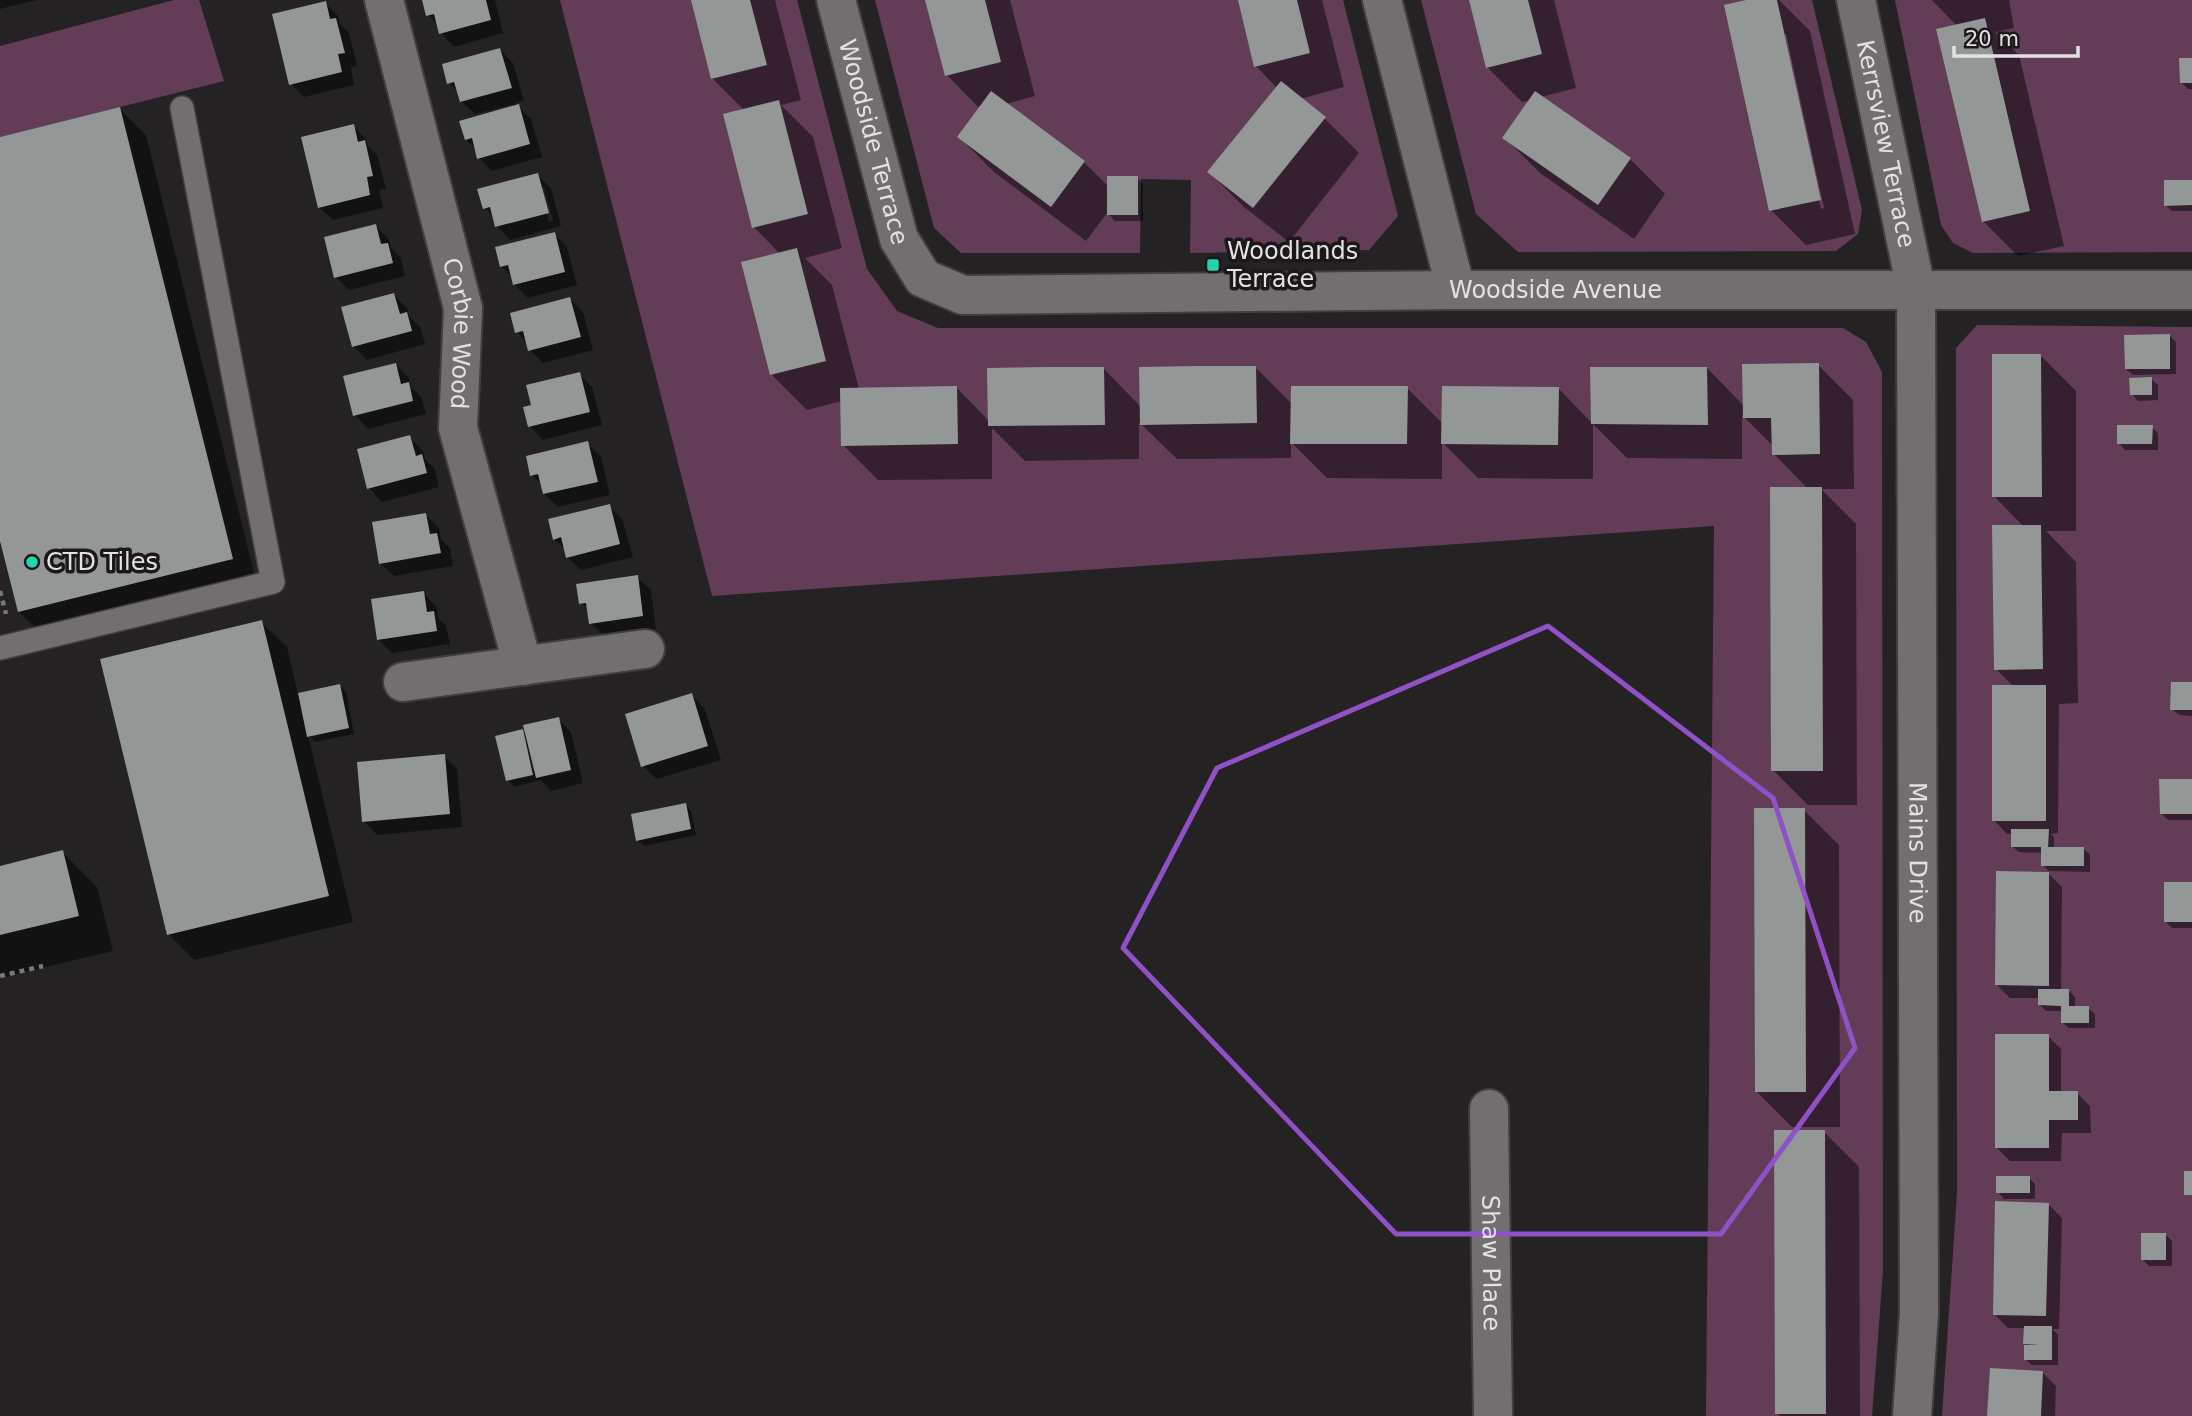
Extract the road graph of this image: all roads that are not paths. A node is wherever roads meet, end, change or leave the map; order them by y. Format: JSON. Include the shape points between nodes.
{"nodes":[{"id":1,"x":384,"y":0,"type":"edge"},
{"id":2,"x":836,"y":0,"type":"edge"},
{"id":3,"x":1382,"y":0,"type":"edge"},
{"id":4,"x":1856,"y":0,"type":"edge"},
{"id":5,"x":183,"y":108,"type":"dead end"},
{"id":6,"x":923,"y":278,"type":"joint"},
{"id":7,"x":1916,"y":289,"type":"junction"},
{"id":8,"x":2192,"y":289,"type":"edge"},
{"id":9,"x":1456,"y":290,"type":"junction"},
{"id":10,"x":0,"y":648,"type":"edge"},
{"id":11,"x":645,"y":649,"type":"dead end"},
{"id":12,"x":523,"y":666,"type":"junction"},
{"id":13,"x":403,"y":682,"type":"dead end"},
{"id":14,"x":1489,"y":1109,"type":"dead end"},
{"id":15,"x":1493,"y":1416,"type":"edge"},
{"id":16,"x":1912,"y":1416,"type":"edge"}],
"edges":[{"from":1,"to":12,"type":"street","name":"Corbie Wood","via":[[463,308],[458,428]]},
{"from":2,"to":6,"type":"street","name":"Woodside Terrace","via":[[899,239]]},
{"from":3,"to":9,"type":"street"},
{"from":4,"to":7,"type":"street","name":"Kerrsview Terrace"},
{"from":5,"to":10,"type":"lane","via":[[273,582]]},
{"from":6,"to":9,"type":"street","name":"Woodside Avenue","via":[[963,295]]},
{"from":7,"to":8,"type":"street","name":"Woodside Avenue"},
{"from":7,"to":9,"type":"street","name":"Woodside Avenue"},
{"from":7,"to":16,"type":"street","name":"Mains Drive","via":[[1919,1313]]},
{"from":11,"to":12,"type":"street"},
{"from":12,"to":13,"type":"street"},
{"from":14,"to":15,"type":"street","name":"Shaw Place"}]}
